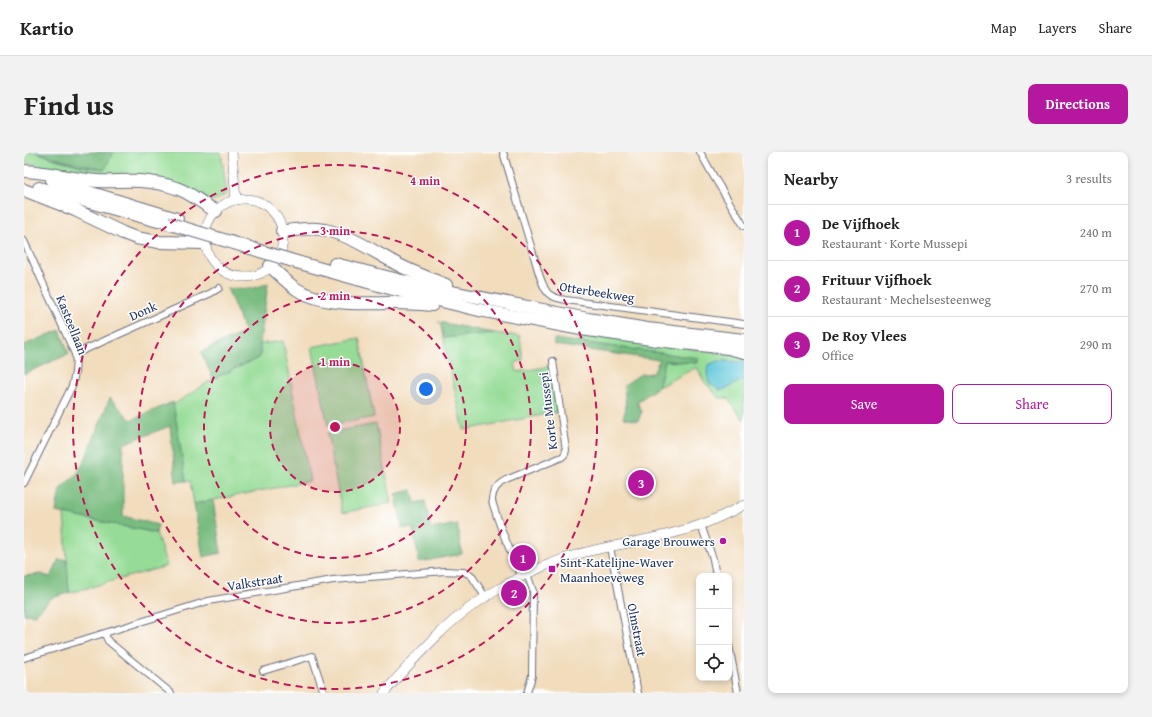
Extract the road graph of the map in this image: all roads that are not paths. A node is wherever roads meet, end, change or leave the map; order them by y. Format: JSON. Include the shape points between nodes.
{"nodes":[{"id":1,"x":232,"y":152,"type":"edge"},
{"id":2,"x":238,"y":152,"type":"edge"},
{"id":3,"x":503,"y":152,"type":"edge"},
{"id":4,"x":700,"y":152,"type":"edge"},
{"id":5,"x":24,"y":172,"type":"edge"},
{"id":6,"x":24,"y":184,"type":"edge"},
{"id":7,"x":24,"y":190,"type":"edge"},
{"id":8,"x":240,"y":199,"type":"junction"},
{"id":9,"x":216,"y":210,"type":"junction"},
{"id":10,"x":172,"y":221,"type":"junction"},
{"id":11,"x":744,"y":226,"type":"edge"},
{"id":12,"x":282,"y":231,"type":"junction"},
{"id":13,"x":24,"y":240,"type":"edge"},
{"id":14,"x":206,"y":243,"type":"junction"},
{"id":15,"x":301,"y":259,"type":"junction"},
{"id":16,"x":270,"y":266,"type":"junction"},
{"id":17,"x":219,"y":288,"type":"dead end"},
{"id":18,"x":474,"y":297,"type":"junction"},
{"id":19,"x":461,"y":306,"type":"junction"},
{"id":20,"x":744,"y":324,"type":"edge"},
{"id":21,"x":744,"y":340,"type":"edge"},
{"id":22,"x":728,"y":348,"type":"junction"},
{"id":23,"x":744,"y":348,"type":"edge"},
{"id":24,"x":744,"y":352,"type":"edge"},
{"id":25,"x":75,"y":354,"type":"junction"},
{"id":26,"x":553,"y":361,"type":"dead end"},
{"id":27,"x":24,"y":483,"type":"edge"},
{"id":28,"x":744,"y":505,"type":"edge"},
{"id":29,"x":701,"y":525,"type":"junction"},
{"id":30,"x":610,"y":547,"type":"junction"},
{"id":31,"x":715,"y":573,"type":"edge"},
{"id":32,"x":525,"y":576,"type":"junction"},
{"id":33,"x":486,"y":598,"type":"junction"},
{"id":34,"x":105,"y":634,"type":"junction"},
{"id":35,"x":729,"y":645,"type":"edge"},
{"id":36,"x":24,"y":658,"type":"edge"},
{"id":37,"x":263,"y":672,"type":"dead end"},
{"id":38,"x":164,"y":691,"type":"edge"},
{"id":39,"x":171,"y":693,"type":"edge"},
{"id":40,"x":324,"y":693,"type":"edge"},
{"id":41,"x":384,"y":693,"type":"edge"},
{"id":42,"x":527,"y":693,"type":"edge"},
{"id":43,"x":638,"y":693,"type":"edge"},
{"id":44,"x":738,"y":693,"type":"edge"}],
"edges":[{"from":1,"to":8,"type":"main road"},
{"from":2,"to":8,"type":"main road"},
{"from":3,"to":20,"type":"street","name":"Otterbeekweg","via":[[540,277],[549,294],[566,300]]},
{"from":4,"to":11,"type":"street"},
{"from":5,"to":9,"type":"highway","via":[[99,181],[157,183],[192,194]]},
{"from":5,"to":10,"type":"highway"},
{"from":6,"to":10,"type":"highway"},
{"from":7,"to":14,"type":"highway","via":[[136,238],[159,242]]},
{"from":8,"to":9,"type":"main road"},
{"from":8,"to":12,"type":"main road","via":[[259,202],[271,210],[278,219]]},
{"from":9,"to":14,"type":"main road","via":[[206,228]]},
{"from":10,"to":15,"type":"highway","bridge":true},
{"from":12,"to":16,"type":"main road","via":[[281,250]]},
{"from":12,"to":18,"type":"highway","via":[[316,228],[335,233],[354,240],[420,275]]},
{"from":13,"to":25,"type":"street","name":"Kasteellaan"},
{"from":14,"to":16,"type":"main road","via":[[215,263],[232,274],[252,275]]},
{"from":15,"to":18,"type":"highway"},
{"from":15,"to":19,"type":"highway","via":[[393,289]]},
{"from":16,"to":19,"type":"highway","via":[[298,290],[316,298],[341,303]]},
{"from":17,"to":25,"type":"street","name":"Donk"},
{"from":18,"to":21,"type":"highway","via":[[647,329]]},
{"from":19,"to":22,"type":"highway","via":[[581,329]]},
{"from":22,"to":23,"type":"highway"},
{"from":22,"to":24,"type":"highway"},
{"from":25,"to":27,"type":"street","name":"Kasteellaan","via":[[75,376],[72,386]]},
{"from":26,"to":32,"type":"street","name":"Korte Mussepi","via":[[565,454],[506,480],[494,489],[492,496],[500,526]]},
{"from":28,"to":29,"type":"main road"},
{"from":29,"to":30,"type":"main road"},
{"from":29,"to":31,"type":"street"},
{"from":30,"to":32,"type":"main road","via":[[554,562]]},
{"from":30,"to":43,"type":"street","name":"Olmstraat"},
{"from":32,"to":33,"type":"main road"},
{"from":32,"to":42,"type":"street","via":[[533,591],[532,676]]},
{"from":33,"to":34,"type":"street","name":"Valkstraat","via":[[471,575],[464,572],[445,571],[333,580],[208,601]]},
{"from":33,"to":41,"type":"main road","via":[[440,632]]},
{"from":34,"to":36,"type":"street","name":"Valkstraat"},
{"from":34,"to":38,"type":"street","via":[[108,641]]},
{"from":35,"to":44,"type":"street"},
{"from":37,"to":40,"type":"street","via":[[312,656]]},
{"from":38,"to":39,"type":"street"}]}
